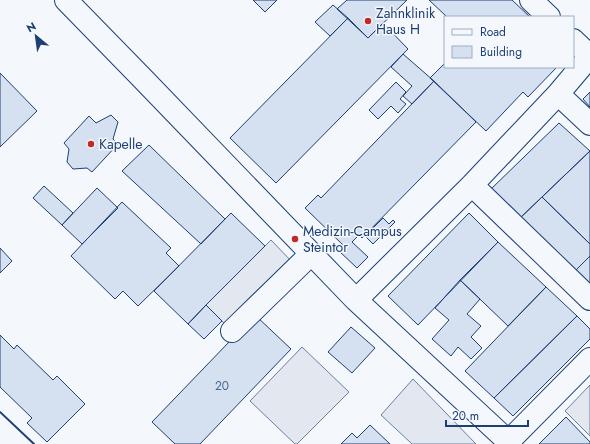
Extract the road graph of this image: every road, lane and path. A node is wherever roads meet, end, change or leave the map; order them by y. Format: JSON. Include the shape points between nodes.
{"nodes":[{"id":1,"x":66,"y":0,"type":"edge"},
{"id":2,"x":531,"y":0,"type":"edge"},
{"id":3,"x":548,"y":16,"type":"edge"},
{"id":4,"x":574,"y":41,"type":"edge"},
{"id":5,"x":590,"y":56,"type":"edge"},
{"id":6,"x":558,"y":94,"type":"junction"},
{"id":7,"x":590,"y":124,"type":"edge"},
{"id":8,"x":472,"y":185,"type":"junction"},
{"id":9,"x":311,"y":254,"type":"junction"},
{"id":10,"x":590,"y":299,"type":"edge"},
{"id":11,"x":356,"y":300,"type":"junction"},
{"id":12,"x":232,"y":331,"type":"dead end"},
{"id":13,"x":585,"y":373,"type":"edge"},
{"id":14,"x":509,"y":443,"type":"edge"}],
"edges":[{"from":1,"to":9,"type":"lane"},
{"from":2,"to":3,"type":"lane"},
{"from":4,"to":5,"type":"lane"},
{"from":5,"to":6,"type":"lane"},
{"from":6,"to":7,"type":"lane"},
{"from":6,"to":8,"type":"lane"},
{"from":8,"to":10,"type":"lane"},
{"from":8,"to":11,"type":"lane"},
{"from":9,"to":11,"type":"lane"},
{"from":9,"to":12,"type":"lane"},
{"from":11,"to":14,"type":"lane"},
{"from":13,"to":14,"type":"lane"}]}
